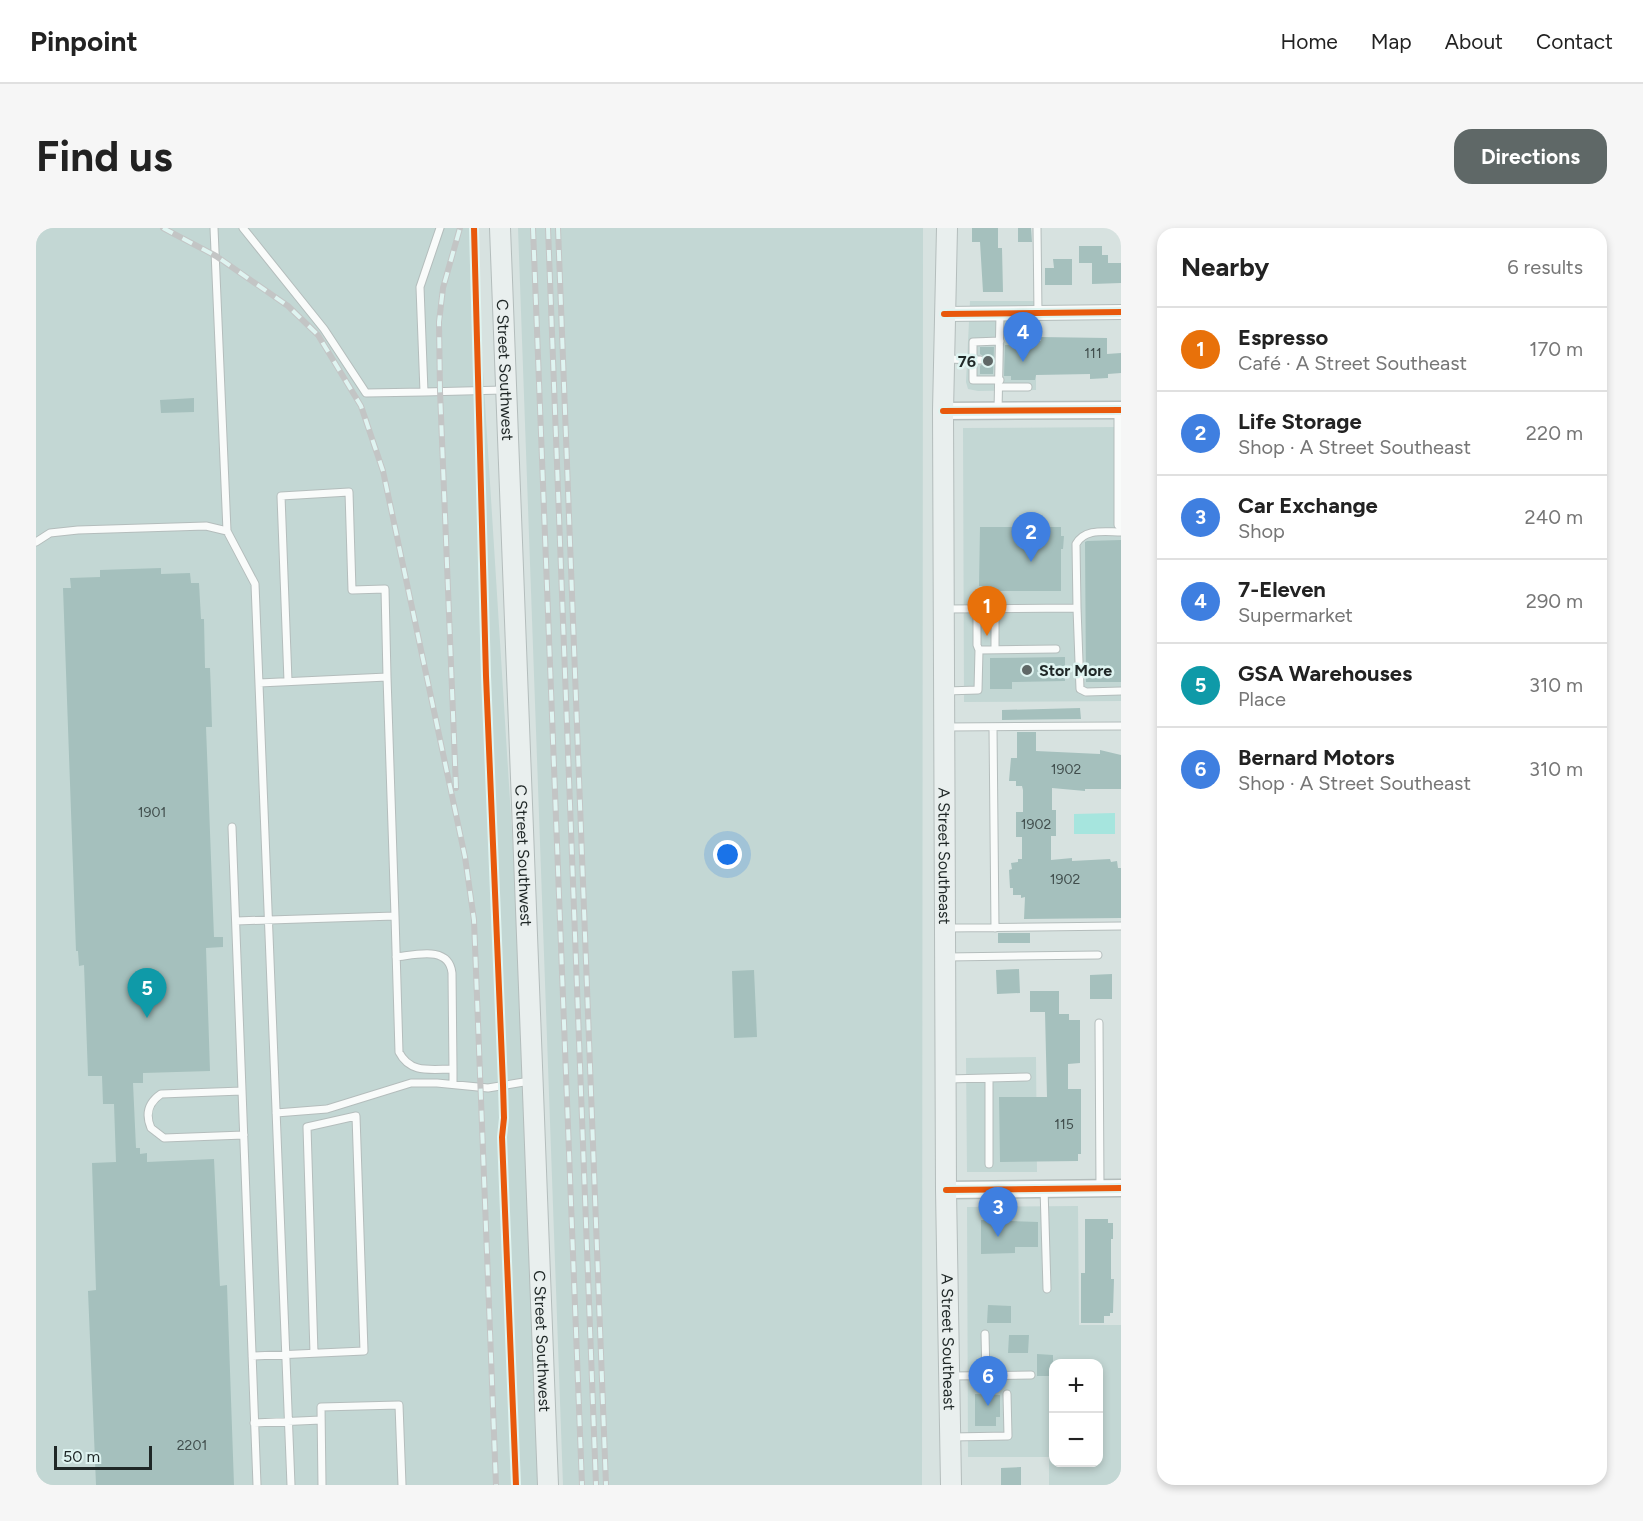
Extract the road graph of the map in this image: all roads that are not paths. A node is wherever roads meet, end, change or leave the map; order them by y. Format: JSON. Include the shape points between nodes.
{"nodes":[{"id":1,"x":214,"y":228,"type":"edge"},
{"id":2,"x":243,"y":228,"type":"edge"},
{"id":3,"x":440,"y":228,"type":"edge"},
{"id":4,"x":500,"y":228,"type":"edge"},
{"id":5,"x":947,"y":228,"type":"edge"},
{"id":6,"x":1037,"y":228,"type":"edge"},
{"id":7,"x":1121,"y":312,"type":"edge"},
{"id":8,"x":1038,"y":313,"type":"junction"},
{"id":9,"x":944,"y":314,"type":"junction"},
{"id":10,"x":1000,"y":314,"type":"junction"},
{"id":11,"x":1000,"y":341,"type":"junction"},
{"id":12,"x":944,"y":359,"type":"junction"},
{"id":13,"x":976,"y":360,"type":"junction"},
{"id":14,"x":1000,"y":383,"type":"junction"},
{"id":15,"x":1028,"y":387,"type":"dead end"},
{"id":16,"x":506,"y":390,"type":"junction"},
{"id":17,"x":424,"y":392,"type":"junction"},
{"id":18,"x":1120,"y":410,"type":"edge"},
{"id":19,"x":943,"y":411,"type":"junction"},
{"id":20,"x":998,"y":411,"type":"junction"},
{"id":21,"x":1120,"y":436,"type":"edge"},
{"id":22,"x":1121,"y":530,"type":"edge"},
{"id":23,"x":226,"y":531,"type":"junction"},
{"id":24,"x":36,"y":542,"type":"edge"},
{"id":25,"x":1077,"y":608,"type":"junction"},
{"id":26,"x":944,"y":609,"type":"junction"},
{"id":27,"x":977,"y":609,"type":"junction"},
{"id":28,"x":995,"y":609,"type":"junction"},
{"id":29,"x":1056,"y":649,"type":"dead end"},
{"id":30,"x":979,"y":650,"type":"junction"},
{"id":31,"x":995,"y":650,"type":"junction"},
{"id":32,"x":387,"y":677,"type":"junction"},
{"id":33,"x":288,"y":681,"type":"junction"},
{"id":34,"x":259,"y":683,"type":"junction"},
{"id":35,"x":944,"y":691,"type":"junction"},
{"id":36,"x":1121,"y":691,"type":"edge"},
{"id":37,"x":1121,"y":726,"type":"edge"},
{"id":38,"x":944,"y":727,"type":"junction"},
{"id":39,"x":993,"y":727,"type":"junction"},
{"id":40,"x":232,"y":827,"type":"dead end"},
{"id":41,"x":395,"y":916,"type":"junction"},
{"id":42,"x":268,"y":920,"type":"junction"},
{"id":43,"x":236,"y":921,"type":"junction"},
{"id":44,"x":1121,"y":926,"type":"edge"},
{"id":45,"x":945,"y":928,"type":"junction"},
{"id":46,"x":994,"y":928,"type":"junction"},
{"id":47,"x":1098,"y":955,"type":"dead end"},
{"id":48,"x":396,"y":957,"type":"junction"},
{"id":49,"x":945,"y":957,"type":"junction"},
{"id":50,"x":1100,"y":1023,"type":"dead end"},
{"id":51,"x":453,"y":1069,"type":"junction"},
{"id":52,"x":1027,"y":1077,"type":"dead end"},
{"id":53,"x":989,"y":1078,"type":"junction"},
{"id":54,"x":945,"y":1079,"type":"junction"},
{"id":55,"x":532,"y":1081,"type":"junction"},
{"id":56,"x":453,"y":1084,"type":"junction"},
{"id":57,"x":242,"y":1091,"type":"junction"},
{"id":58,"x":276,"y":1113,"type":"junction"},
{"id":59,"x":244,"y":1136,"type":"junction"},
{"id":60,"x":989,"y":1164,"type":"dead end"},
{"id":61,"x":1044,"y":1188,"type":"junction"},
{"id":62,"x":1100,"y":1188,"type":"junction"},
{"id":63,"x":1121,"y":1188,"type":"edge"},
{"id":64,"x":945,"y":1190,"type":"junction"},
{"id":65,"x":1047,"y":1289,"type":"dead end"},
{"id":66,"x":985,"y":1334,"type":"dead end"},
{"id":67,"x":314,"y":1353,"type":"junction"},
{"id":68,"x":286,"y":1355,"type":"junction"},
{"id":69,"x":252,"y":1356,"type":"junction"},
{"id":70,"x":1031,"y":1375,"type":"dead end"},
{"id":71,"x":948,"y":1376,"type":"junction"},
{"id":72,"x":986,"y":1376,"type":"junction"},
{"id":73,"x":1007,"y":1394,"type":"dead end"},
{"id":74,"x":288,"y":1420,"type":"junction"},
{"id":75,"x":321,"y":1420,"type":"junction"},
{"id":76,"x":254,"y":1423,"type":"junction"},
{"id":77,"x":949,"y":1437,"type":"junction"},
{"id":78,"x":257,"y":1485,"type":"edge"},
{"id":79,"x":291,"y":1485,"type":"edge"},
{"id":80,"x":322,"y":1485,"type":"edge"},
{"id":81,"x":402,"y":1485,"type":"edge"},
{"id":82,"x":548,"y":1485,"type":"edge"},
{"id":83,"x":951,"y":1485,"type":"edge"}],
"edges":[{"from":1,"to":23,"type":"lane"},
{"from":2,"to":17,"type":"lane","via":[[324,329],[366,393]]},
{"from":3,"to":17,"type":"lane","via":[[420,287]]},
{"from":4,"to":16,"type":"main road","name":"C Street Southwest"},
{"from":5,"to":9,"type":"main road","name":"A Street Southeast"},
{"from":6,"to":8,"type":"lane"},
{"from":7,"to":8,"type":"street"},
{"from":8,"to":10,"type":"street"},
{"from":9,"to":10,"type":"street"},
{"from":9,"to":12,"type":"main road","name":"A Street Southeast"},
{"from":10,"to":11,"type":"lane"},
{"from":11,"to":13,"type":"lane","via":[[973,342]]},
{"from":11,"to":14,"type":"lane"},
{"from":12,"to":13,"type":"lane"},
{"from":12,"to":19,"type":"main road","name":"A Street Southeast"},
{"from":13,"to":14,"type":"lane","via":[[973,380]]},
{"from":14,"to":15,"type":"lane"},
{"from":14,"to":20,"type":"lane"},
{"from":16,"to":17,"type":"lane"},
{"from":16,"to":55,"type":"main road","name":"C Street Southwest"},
{"from":18,"to":20,"type":"street"},
{"from":18,"to":21,"type":"lane"},
{"from":19,"to":20,"type":"street"},
{"from":19,"to":26,"type":"main road","name":"A Street Southeast"},
{"from":21,"to":22,"type":"lane"},
{"from":22,"to":25,"type":"lane","via":[[1089,533],[1076,544]]},
{"from":23,"to":24,"type":"lane","via":[[206,526],[78,530],[50,533]]},
{"from":23,"to":34,"type":"lane","via":[[255,584]]},
{"from":25,"to":28,"type":"lane"},
{"from":25,"to":36,"type":"lane","via":[[1080,688],[1086,692]]},
{"from":26,"to":27,"type":"lane"},
{"from":26,"to":35,"type":"main road","name":"A Street Southeast"},
{"from":27,"to":28,"type":"lane"},
{"from":27,"to":30,"type":"lane"},
{"from":28,"to":31,"type":"lane"},
{"from":29,"to":31,"type":"lane"},
{"from":30,"to":31,"type":"lane"},
{"from":30,"to":35,"type":"lane","via":[[978,690]]},
{"from":32,"to":33,"type":"lane"},
{"from":32,"to":33,"type":"lane","via":[[385,589],[352,590],[348,492],[281,495]]},
{"from":32,"to":41,"type":"lane"},
{"from":33,"to":34,"type":"lane"},
{"from":34,"to":42,"type":"lane"},
{"from":35,"to":38,"type":"main road","name":"A Street Southeast"},
{"from":37,"to":39,"type":"lane"},
{"from":38,"to":39,"type":"lane"},
{"from":38,"to":45,"type":"main road","name":"A Street Southeast"},
{"from":39,"to":46,"type":"lane"},
{"from":40,"to":43,"type":"lane"},
{"from":41,"to":42,"type":"lane"},
{"from":41,"to":48,"type":"lane"},
{"from":42,"to":43,"type":"lane"},
{"from":42,"to":58,"type":"lane"},
{"from":43,"to":57,"type":"lane"},
{"from":44,"to":46,"type":"lane"},
{"from":45,"to":46,"type":"lane"},
{"from":45,"to":49,"type":"main road","name":"A Street Southeast"},
{"from":47,"to":49,"type":"lane"},
{"from":48,"to":51,"type":"lane","via":[[398,1044],[403,1059],[416,1068]]},
{"from":48,"to":51,"type":"lane","via":[[432,954],[449,961]]},
{"from":49,"to":54,"type":"main road","name":"A Street Southeast"},
{"from":50,"to":62,"type":"lane"},
{"from":51,"to":56,"type":"lane"},
{"from":52,"to":53,"type":"lane"},
{"from":53,"to":54,"type":"lane"},
{"from":53,"to":60,"type":"lane"},
{"from":54,"to":64,"type":"main road","name":"A Street Southeast"},
{"from":55,"to":56,"type":"lane","via":[[488,1088]]},
{"from":55,"to":82,"type":"main road","name":"C Street Southwest"},
{"from":56,"to":58,"type":"lane","via":[[411,1083],[327,1109]]},
{"from":57,"to":59,"type":"lane"},
{"from":57,"to":59,"type":"lane","via":[[161,1094],[147,1113],[151,1128],[164,1138]]},
{"from":58,"to":68,"type":"lane"},
{"from":59,"to":69,"type":"lane"},
{"from":61,"to":62,"type":"street"},
{"from":61,"to":64,"type":"street"},
{"from":61,"to":65,"type":"lane"},
{"from":62,"to":63,"type":"street"},
{"from":64,"to":71,"type":"main road","name":"A Street Southeast"},
{"from":66,"to":72,"type":"lane"},
{"from":67,"to":67,"type":"lane","via":[[364,1351],[357,1116],[307,1127]]},
{"from":67,"to":68,"type":"lane"},
{"from":68,"to":69,"type":"lane"},
{"from":68,"to":74,"type":"lane"},
{"from":69,"to":76,"type":"lane"},
{"from":70,"to":72,"type":"lane"},
{"from":71,"to":72,"type":"lane"},
{"from":71,"to":77,"type":"main road","name":"A Street Southeast"},
{"from":73,"to":77,"type":"lane","via":[[1008,1436]]},
{"from":74,"to":75,"type":"lane"},
{"from":74,"to":76,"type":"lane"},
{"from":74,"to":79,"type":"lane"},
{"from":75,"to":80,"type":"lane"},
{"from":75,"to":81,"type":"lane","via":[[321,1407],[399,1405]]},
{"from":76,"to":78,"type":"lane"},
{"from":77,"to":83,"type":"main road","name":"A Street Southeast"}]}
